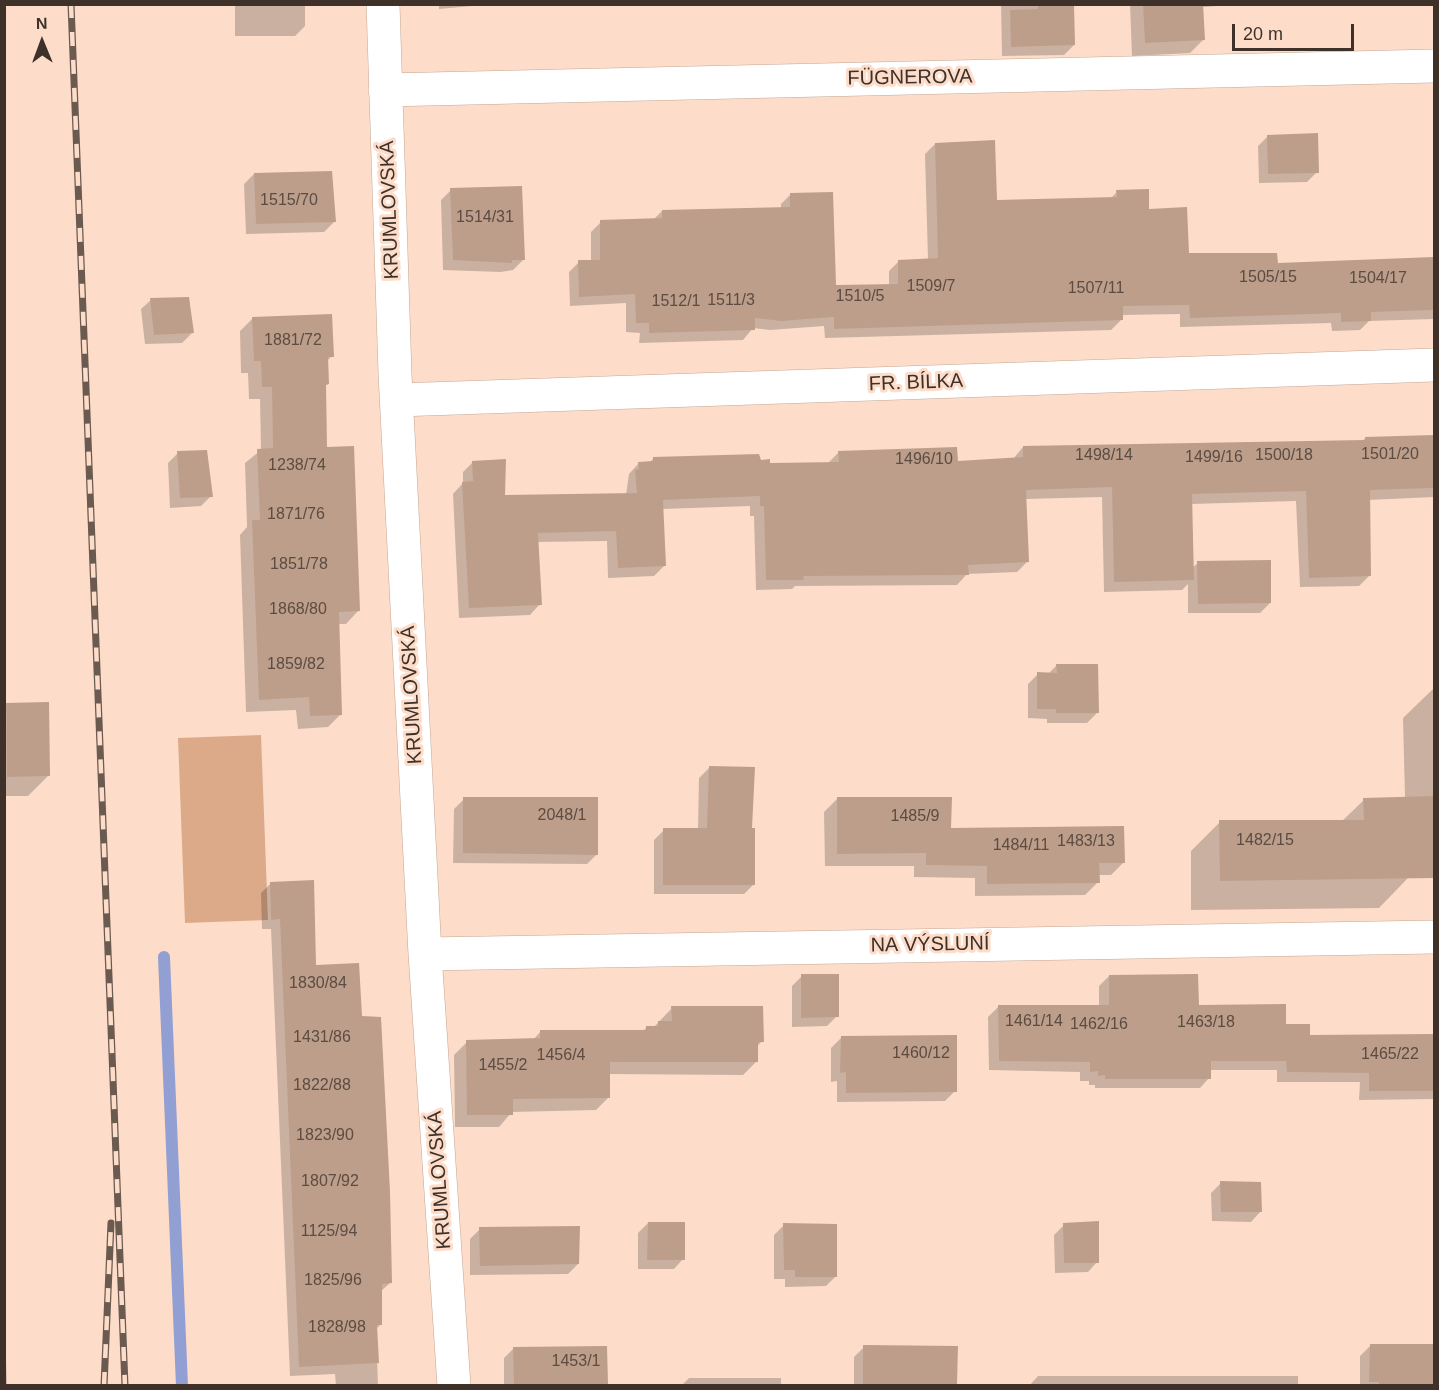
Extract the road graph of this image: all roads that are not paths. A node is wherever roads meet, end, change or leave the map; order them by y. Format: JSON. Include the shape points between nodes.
{"nodes":[{"id":1,"x":382,"y":4,"type":"edge"},
{"id":2,"x":1434,"y":66,"type":"edge"},
{"id":3,"x":386,"y":90,"type":"junction"},
{"id":4,"x":1434,"y":365,"type":"edge"},
{"id":5,"x":397,"y":400,"type":"junction"},
{"id":6,"x":1434,"y":937,"type":"edge"},
{"id":7,"x":425,"y":954,"type":"junction"},
{"id":8,"x":454,"y":1386,"type":"edge"}],
"edges":[{"from":1,"to":3,"type":"street","name":"KRUMLOVSKÁ"},
{"from":2,"to":3,"type":"street","name":"FÜGNEROVA"},
{"from":3,"to":5,"type":"street","name":"KRUMLOVSKÁ"},
{"from":4,"to":5,"type":"street","name":"FR. BÍLKA"},
{"from":5,"to":7,"type":"street","name":"KRUMLOVSKÁ"},
{"from":6,"to":7,"type":"street","name":"NA VÝSLUNÍ"},
{"from":7,"to":8,"type":"street","name":"KRUMLOVSKÁ"}]}
